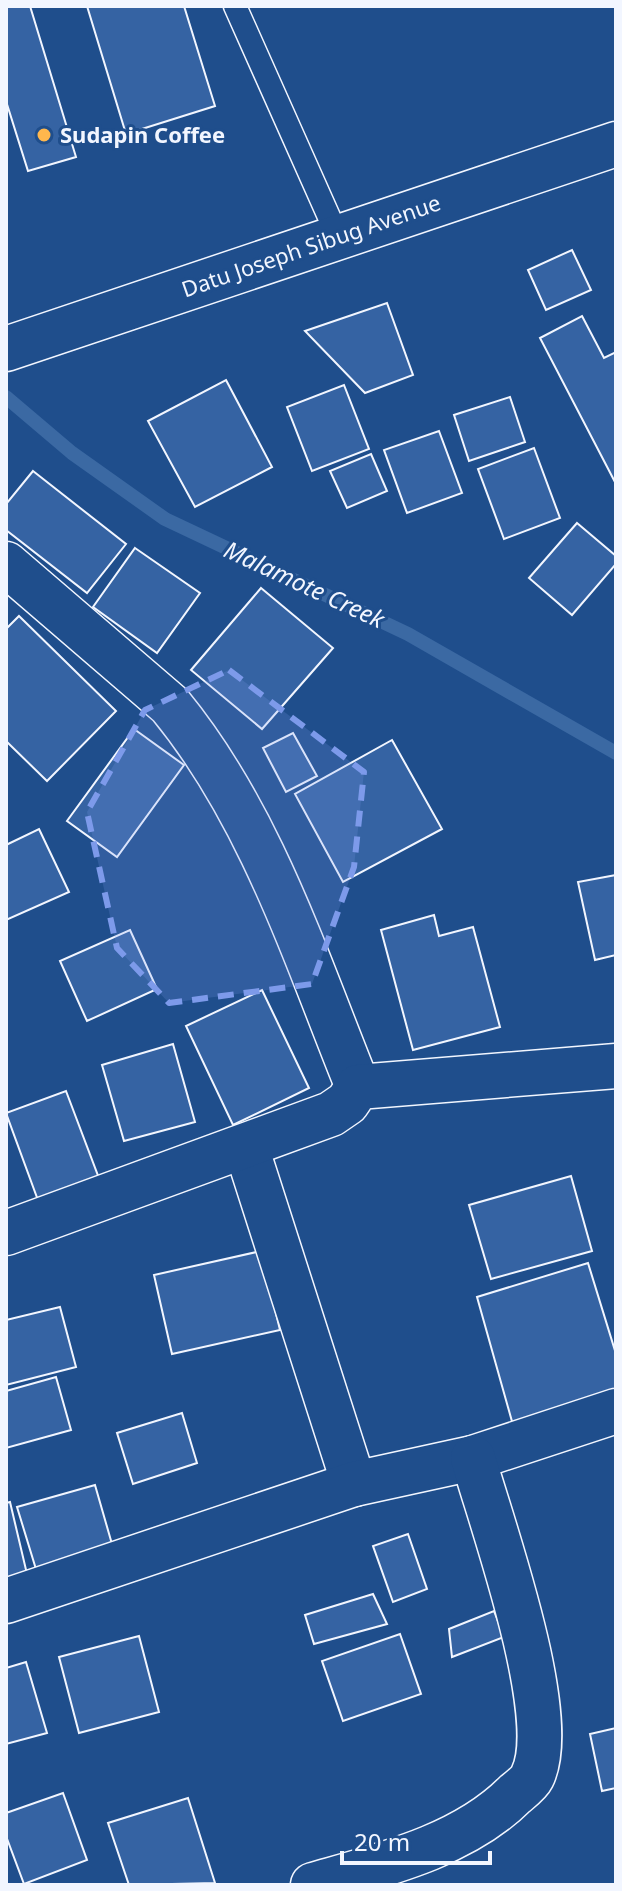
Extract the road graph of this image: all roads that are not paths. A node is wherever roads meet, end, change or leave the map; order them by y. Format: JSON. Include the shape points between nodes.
{"nodes":[{"id":1,"x":235,"y":6,"type":"edge"},
{"id":2,"x":616,"y":144,"type":"edge"},
{"id":3,"x":338,"y":237,"type":"junction"},
{"id":4,"x":6,"y":349,"type":"edge"},
{"id":5,"x":6,"y":564,"type":"edge"},
{"id":6,"x":616,"y":1066,"type":"edge"},
{"id":7,"x":358,"y":1087,"type":"junction"},
{"id":8,"x":246,"y":1147,"type":"junction"},
{"id":9,"x":6,"y":1233,"type":"edge"},
{"id":10,"x":616,"y":1411,"type":"edge"},
{"id":11,"x":473,"y":1458,"type":"junction"},
{"id":12,"x":354,"y":1484,"type":"junction"},
{"id":13,"x":6,"y":1601,"type":"edge"},
{"id":14,"x":313,"y":1885,"type":"edge"}],
"edges":[{"from":1,"to":3,"type":"lane"},
{"from":2,"to":3,"type":"street","name":"Datu Joseph Sibug Avenue"},
{"from":3,"to":4,"type":"street","name":"Datu Joseph Sibug Avenue"},
{"from":5,"to":7,"type":"street","via":[[170,705],[192,732],[261,847]]},
{"from":6,"to":7,"type":"street"},
{"from":7,"to":8,"type":"street","via":[[331,1114]]},
{"from":8,"to":9,"type":"street"},
{"from":8,"to":12,"type":"street"},
{"from":10,"to":11,"type":"street"},
{"from":11,"to":12,"type":"street"},
{"from":11,"to":14,"type":"street","via":[[535,1678],[542,1738],[532,1777],[468,1833]]},
{"from":12,"to":13,"type":"street"}]}
